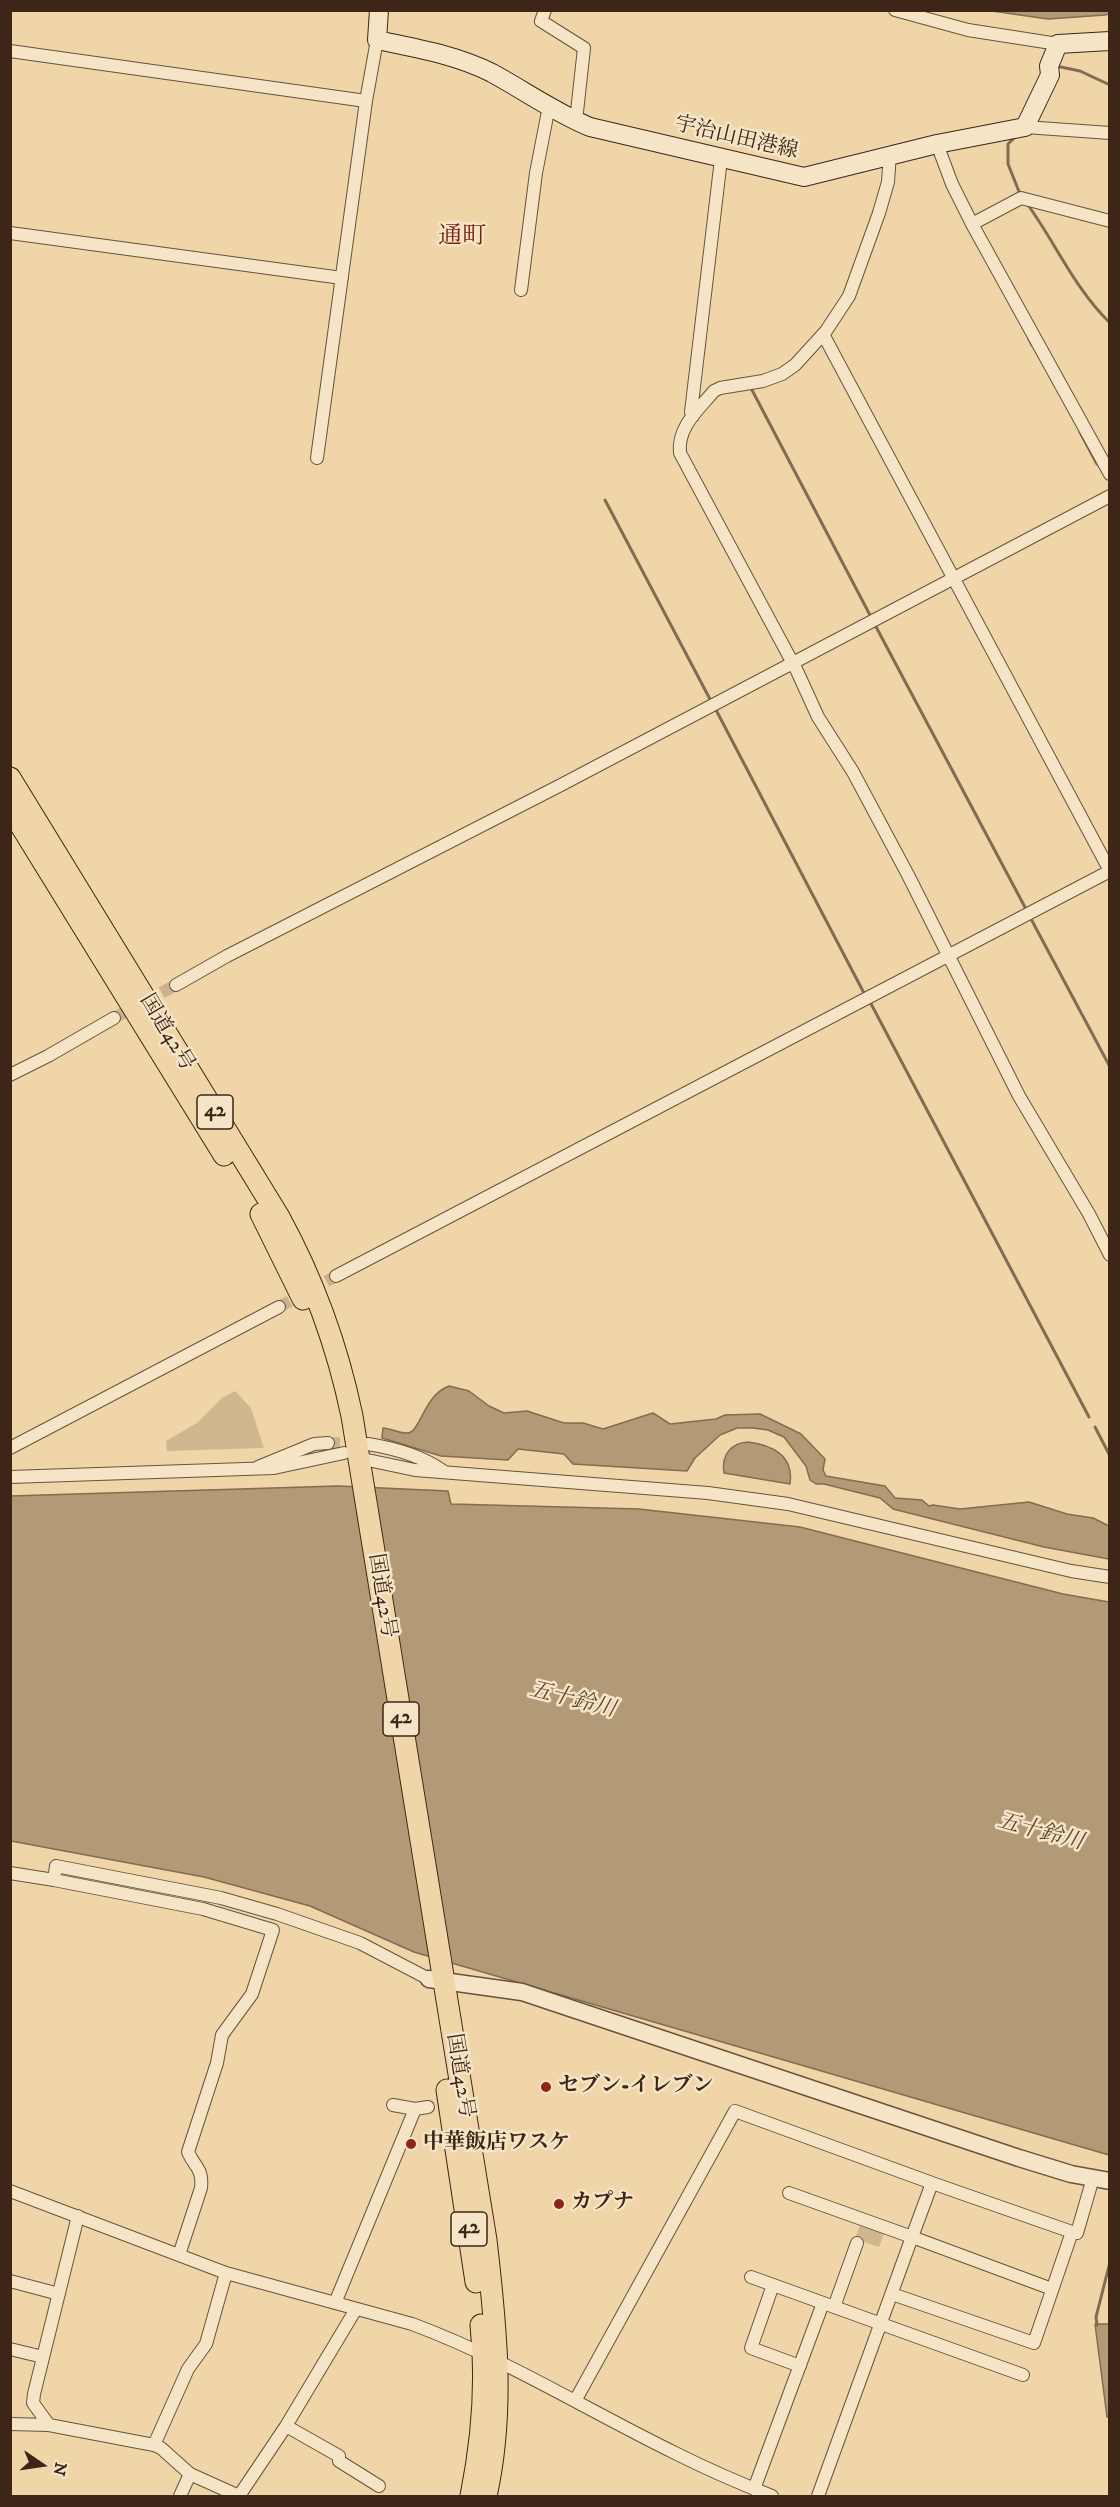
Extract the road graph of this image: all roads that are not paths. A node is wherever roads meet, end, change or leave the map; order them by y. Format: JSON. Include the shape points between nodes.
{"nodes":[{"id":1,"x":379,"y":10,"type":"edge"},
{"id":2,"x":545,"y":10,"type":"edge"},
{"id":3,"x":895,"y":10,"type":"edge"},
{"id":4,"x":377,"y":40,"type":"junction"},
{"id":5,"x":1110,"y":41,"type":"edge"},
{"id":6,"x":1058,"y":44,"type":"junction"},
{"id":7,"x":10,"y":51,"type":"edge"},
{"id":8,"x":366,"y":101,"type":"junction"},
{"id":9,"x":549,"y":106,"type":"junction"},
{"id":10,"x":576,"y":121,"type":"junction"},
{"id":11,"x":1025,"y":127,"type":"junction"},
{"id":12,"x":1110,"y":134,"type":"edge"},
{"id":13,"x":937,"y":144,"type":"junction"},
{"id":14,"x":890,"y":154,"type":"junction"},
{"id":15,"x":721,"y":159,"type":"junction"},
{"id":16,"x":1110,"y":220,"type":"edge"},
{"id":17,"x":972,"y":224,"type":"junction"},
{"id":18,"x":10,"y":233,"type":"edge"},
{"id":19,"x":342,"y":278,"type":"junction"},
{"id":20,"x":521,"y":290,"type":"dead end"},
{"id":21,"x":823,"y":334,"type":"junction"},
{"id":22,"x":693,"y":416,"type":"junction"},
{"id":23,"x":317,"y":458,"type":"dead end"},
{"id":24,"x":1110,"y":474,"type":"edge"},
{"id":25,"x":1110,"y":496,"type":"edge"},
{"id":26,"x":953,"y":577,"type":"junction"},
{"id":27,"x":792,"y":662,"type":"junction"},
{"id":28,"x":10,"y":778,"type":"edge"},
{"id":29,"x":10,"y":808,"type":"edge"},
{"id":30,"x":948,"y":956,"type":"junction"},
{"id":31,"x":176,"y":985,"type":"tunnel mouth"},
{"id":32,"x":114,"y":1018,"type":"tunnel mouth"},
{"id":33,"x":10,"y":1075,"type":"edge"},
{"id":34,"x":1110,"y":1255,"type":"edge"},
{"id":35,"x":336,"y":1276,"type":"tunnel mouth"},
{"id":36,"x":279,"y":1307,"type":"tunnel mouth"},
{"id":37,"x":10,"y":1448,"type":"edge"},
{"id":38,"x":351,"y":1457,"type":"junction"},
{"id":39,"x":255,"y":1469,"type":"junction"},
{"id":40,"x":10,"y":1477,"type":"edge"},
{"id":41,"x":1110,"y":1577,"type":"edge"},
{"id":42,"x":10,"y":1873,"type":"edge"},
{"id":43,"x":54,"y":1880,"type":"junction"},
{"id":44,"x":435,"y":1973,"type":"junction"},
{"id":45,"x":393,"y":2105,"type":"dead end"},
{"id":46,"x":1101,"y":2179,"type":"edge"},
{"id":47,"x":932,"y":2183,"type":"junction"},
{"id":48,"x":10,"y":2190,"type":"edge"},
{"id":49,"x":789,"y":2193,"type":"dead end"},
{"id":50,"x":78,"y":2216,"type":"junction"},
{"id":51,"x":1072,"y":2232,"type":"junction"},
{"id":52,"x":912,"y":2237,"type":"junction"},
{"id":53,"x":857,"y":2242,"type":"dead end"},
{"id":54,"x":179,"y":2255,"type":"junction"},
{"id":55,"x":226,"y":2273,"type":"junction"},
{"id":56,"x":751,"y":2277,"type":"dead end"},
{"id":57,"x":10,"y":2281,"type":"edge"},
{"id":58,"x":773,"y":2285,"type":"junction"},
{"id":59,"x":1052,"y":2289,"type":"junction"},
{"id":60,"x":59,"y":2294,"type":"junction"},
{"id":61,"x":892,"y":2294,"type":"junction"},
{"id":62,"x":335,"y":2303,"type":"junction"},
{"id":63,"x":829,"y":2305,"type":"junction"},
{"id":64,"x":356,"y":2309,"type":"junction"},
{"id":65,"x":881,"y":2324,"type":"junction"},
{"id":66,"x":10,"y":2349,"type":"edge"},
{"id":67,"x":489,"y":2356,"type":"junction"},
{"id":68,"x":43,"y":2357,"type":"junction"},
{"id":69,"x":800,"y":2366,"type":"junction"},
{"id":70,"x":1023,"y":2375,"type":"dead end"},
{"id":71,"x":575,"y":2401,"type":"junction"},
{"id":72,"x":10,"y":2424,"type":"edge"},
{"id":73,"x":49,"y":2425,"type":"junction"},
{"id":74,"x":286,"y":2426,"type":"junction"},
{"id":75,"x":154,"y":2445,"type":"junction"},
{"id":76,"x":190,"y":2474,"type":"junction"},
{"id":77,"x":379,"y":2486,"type":"dead end"},
{"id":78,"x":754,"y":2489,"type":"junction"},
{"id":79,"x":180,"y":2496,"type":"edge"},
{"id":80,"x":239,"y":2496,"type":"edge"},
{"id":81,"x":471,"y":2496,"type":"edge"},
{"id":82,"x":486,"y":2496,"type":"edge"},
{"id":83,"x":772,"y":2496,"type":"edge"},
{"id":84,"x":818,"y":2496,"type":"edge"}],
"edges":[{"from":1,"to":4,"type":"main road"},
{"from":2,"to":10,"type":"street","via":[[541,21],[584,48]]},
{"from":3,"to":6,"type":"street","via":[[968,30]]},
{"from":4,"to":8,"type":"street"},
{"from":4,"to":9,"type":"main road","name":"宇治山田港線","via":[[462,60]]},
{"from":5,"to":6,"type":"main road"},
{"from":6,"to":11,"type":"main road","via":[[1049,66],[1050,75]]},
{"from":7,"to":8,"type":"street"},
{"from":8,"to":19,"type":"street"},
{"from":9,"to":10,"type":"main road","name":"宇治山田港線"},
{"from":9,"to":20,"type":"street"},
{"from":10,"to":15,"type":"main road","name":"宇治山田港線"},
{"from":11,"to":12,"type":"street"},
{"from":11,"to":13,"type":"main road","name":"宇治山田港線"},
{"from":13,"to":14,"type":"main road","name":"宇治山田港線"},
{"from":13,"to":17,"type":"street"},
{"from":14,"to":15,"type":"main road","name":"宇治山田港線","via":[[804,177]]},
{"from":14,"to":21,"type":"street","via":[[888,182],[849,296]]},
{"from":15,"to":22,"type":"street"},
{"from":16,"to":17,"type":"street","via":[[1021,198]]},
{"from":17,"to":24,"type":"street"},
{"from":18,"to":19,"type":"street"},
{"from":19,"to":23,"type":"street"},
{"from":21,"to":22,"type":"street","via":[[783,374],[720,388]]},
{"from":21,"to":26,"type":"street"},
{"from":22,"to":27,"type":"street","via":[[680,438],[680,453]]},
{"from":25,"to":26,"type":"street"},
{"from":26,"to":27,"type":"street"},
{"from":26,"to":30,"type":"street","via":[[1110,871]]},
{"from":27,"to":30,"type":"street"},
{"from":27,"to":31,"type":"street"},
{"from":28,"to":38,"type":"highway","name":"国道42号","number":"42","via":[[298,1252],[334,1341],[352,1416]]},
{"from":29,"to":38,"type":"highway","name":"国道42号","number":"42","via":[[267,1225],[310,1316]]},
{"from":30,"to":34,"type":"street","via":[[1019,1096]]},
{"from":30,"to":35,"type":"street"},
{"from":32,"to":33,"type":"street"},
{"from":36,"to":37,"type":"street"},
{"from":38,"to":39,"type":"street"},
{"from":38,"to":39,"type":"street","via":[[314,1444]]},
{"from":38,"to":41,"type":"street","via":[[415,1470],[708,1493],[788,1504]]},
{"from":38,"to":44,"type":"highway","name":"国道42号","number":"42"},
{"from":39,"to":40,"type":"street"},
{"from":42,"to":43,"type":"street"},
{"from":43,"to":44,"type":"street","via":[[56,1866],[221,1898],[360,1943]]},
{"from":43,"to":54,"type":"street","via":[[203,1909],[273,1930],[252,1994],[222,2036],[188,2152],[202,2178]]},
{"from":44,"to":46,"type":"street","via":[[522,1992],[1019,2158]]},
{"from":44,"to":67,"type":"highway","name":"国道42号","number":"42"},
{"from":45,"to":62,"type":"street","via":[[422,2108]]},
{"from":46,"to":51,"type":"street","via":[[1077,2234]]},
{"from":47,"to":51,"type":"street"},
{"from":47,"to":52,"type":"street"},
{"from":47,"to":71,"type":"street","via":[[735,2111]]},
{"from":48,"to":50,"type":"street"},
{"from":49,"to":52,"type":"street"},
{"from":50,"to":54,"type":"street"},
{"from":50,"to":60,"type":"street"},
{"from":51,"to":59,"type":"street"},
{"from":52,"to":59,"type":"street"},
{"from":52,"to":61,"type":"street"},
{"from":53,"to":63,"type":"street"},
{"from":54,"to":55,"type":"street"},
{"from":55,"to":62,"type":"street"},
{"from":55,"to":75,"type":"street","via":[[206,2344],[188,2369]]},
{"from":56,"to":58,"type":"street"},
{"from":57,"to":60,"type":"street"},
{"from":58,"to":63,"type":"street"},
{"from":58,"to":69,"type":"street","via":[[751,2348]]},
{"from":59,"to":61,"type":"street","via":[[1034,2343]]},
{"from":60,"to":68,"type":"street"},
{"from":61,"to":65,"type":"street"},
{"from":62,"to":64,"type":"street"},
{"from":63,"to":65,"type":"street"},
{"from":63,"to":69,"type":"street"},
{"from":64,"to":67,"type":"street","via":[[412,2324]]},
{"from":64,"to":74,"type":"street"},
{"from":65,"to":70,"type":"street"},
{"from":65,"to":84,"type":"street"},
{"from":66,"to":68,"type":"street"},
{"from":67,"to":71,"type":"street"},
{"from":67,"to":81,"type":"highway","name":"国道42号","number":"42"},
{"from":67,"to":82,"type":"highway","name":"国道42号","number":"42","via":[[495,2444]]},
{"from":68,"to":73,"type":"street","via":[[33,2403]]},
{"from":69,"to":78,"type":"street"},
{"from":71,"to":78,"type":"street","via":[[676,2454]]},
{"from":72,"to":73,"type":"street"},
{"from":73,"to":75,"type":"street"},
{"from":74,"to":77,"type":"street","via":[[339,2456],[339,2461]]},
{"from":74,"to":80,"type":"street"},
{"from":75,"to":76,"type":"street"},
{"from":76,"to":79,"type":"street"},
{"from":76,"to":80,"type":"street"},
{"from":78,"to":83,"type":"street"}]}
